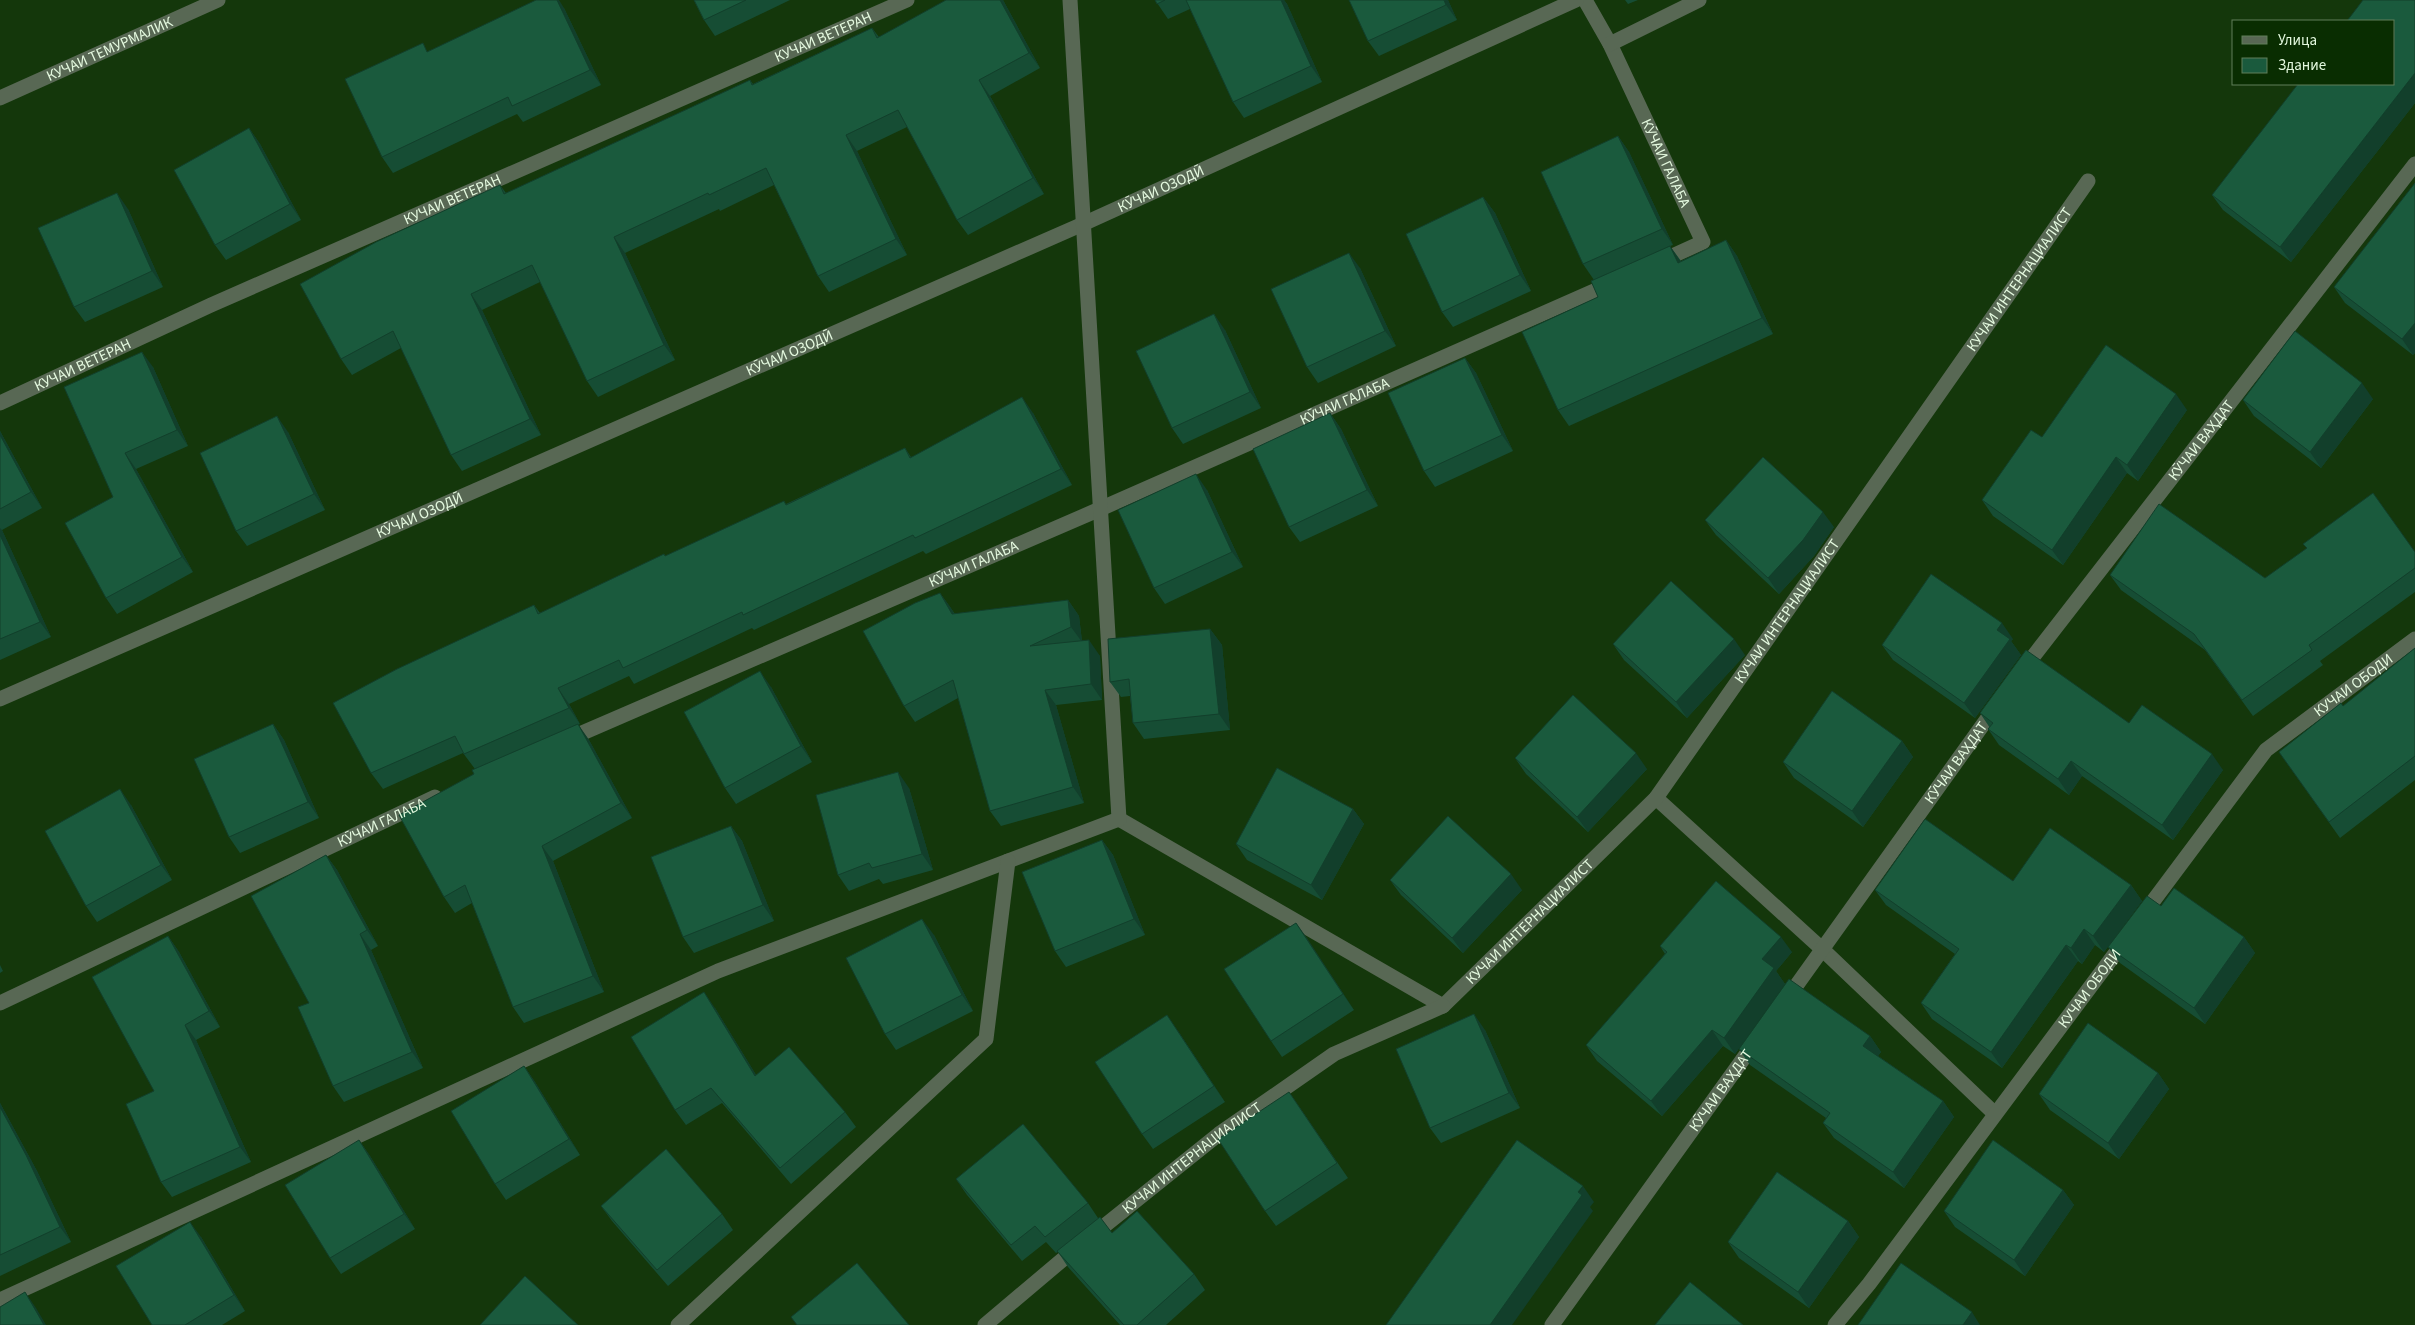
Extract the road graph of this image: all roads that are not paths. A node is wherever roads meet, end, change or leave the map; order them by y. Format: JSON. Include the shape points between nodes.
{"nodes":[{"id":1,"x":218,"y":0,"type":"edge"},
{"id":2,"x":907,"y":0,"type":"edge"},
{"id":3,"x":1070,"y":0,"type":"edge"},
{"id":4,"x":1576,"y":0,"type":"edge"},
{"id":5,"x":1585,"y":0,"type":"edge"},
{"id":6,"x":1699,"y":0,"type":"edge"},
{"id":7,"x":1610,"y":44,"type":"junction"},
{"id":8,"x":0,"y":98,"type":"edge"},
{"id":9,"x":2415,"y":164,"type":"edge"},
{"id":10,"x":2088,"y":181,"type":"dead end"},
{"id":11,"x":1083,"y":224,"type":"junction"},
{"id":12,"x":1648,"y":267,"type":"edge"},
{"id":13,"x":1630,"y":275,"type":"edge"},
{"id":14,"x":0,"y":403,"type":"edge"},
{"id":15,"x":1100,"y":509,"type":"junction"},
{"id":16,"x":2415,"y":639,"type":"edge"},
{"id":17,"x":2015,"y":680,"type":"edge"},
{"id":18,"x":2003,"y":696,"type":"edge"},
{"id":19,"x":0,"y":700,"type":"edge"},
{"id":20,"x":553,"y":746,"type":"edge"},
{"id":21,"x":453,"y":789,"type":"edge"},
{"id":22,"x":1656,"y":798,"type":"junction"},
{"id":23,"x":1118,"y":820,"type":"junction"},
{"id":24,"x":1008,"y":861,"type":"junction"},
{"id":25,"x":1822,"y":949,"type":"junction"},
{"id":26,"x":0,"y":1002,"type":"edge"},
{"id":27,"x":1443,"y":1006,"type":"junction"},
{"id":28,"x":1776,"y":1013,"type":"edge"},
{"id":29,"x":1765,"y":1029,"type":"edge"},
{"id":30,"x":1995,"y":1114,"type":"junction"},
{"id":31,"x":0,"y":1300,"type":"edge"},
{"id":32,"x":678,"y":1325,"type":"edge"},
{"id":33,"x":985,"y":1325,"type":"edge"},
{"id":34,"x":1552,"y":1325,"type":"edge"},
{"id":35,"x":1835,"y":1325,"type":"edge"}],
"edges":[{"from":1,"to":8,"type":"street","name":"КУЧАИ ТЕМУРМАЛИК"},
{"from":2,"to":14,"type":"street","name":"КУЧАИ ВЕТЕРАН","via":[[211,305]]},
{"from":3,"to":11,"type":"street"},
{"from":4,"to":11,"type":"street","name":"КӮЧАИ ОЗОДӢ"},
{"from":5,"to":7,"type":"street","name":"КӮЧАИ ГАЛАБА"},
{"from":6,"to":7,"type":"street"},
{"from":7,"to":12,"type":"street","name":"КӮЧАИ ГАЛАБА","via":[[1703,242]]},
{"from":9,"to":17,"type":"street","name":"КӮЧАИ ВАҲДАТ"},
{"from":10,"to":22,"type":"street","name":"КУЧАИ ИНТЕРНАЦИАЛИСТ"},
{"from":11,"to":15,"type":"street"},
{"from":11,"to":19,"type":"street","name":"КӮЧАИ ОЗОДӢ"},
{"from":13,"to":15,"type":"street","name":"КӮЧАИ ГАЛАБА"},
{"from":15,"to":20,"type":"street","name":"КӮЧАИ ГАЛАБА"},
{"from":15,"to":23,"type":"street"},
{"from":16,"to":30,"type":"street","name":"КУЧАИ ОБОДИ","via":[[2266,750]]},
{"from":18,"to":25,"type":"street","name":"КӮЧАИ ВАҲДАТ"},
{"from":21,"to":26,"type":"street","name":"КӮЧАИ ГАЛАБА"},
{"from":22,"to":25,"type":"street"},
{"from":22,"to":27,"type":"street","name":"КУЧАИ ИНТЕРНАЦИАЛИСТ"},
{"from":23,"to":24,"type":"street"},
{"from":23,"to":27,"type":"street"},
{"from":24,"to":31,"type":"street","via":[[718,971]]},
{"from":24,"to":32,"type":"street","via":[[986,1039]]},
{"from":25,"to":28,"type":"street","name":"КӮЧАИ ВАҲДАТ"},
{"from":25,"to":30,"type":"street"},
{"from":27,"to":33,"type":"street","name":"КУЧАИ ИНТЕРНАЦИАЛИСТ","via":[[1334,1054],[1318,1065],[1219,1134]]},
{"from":29,"to":34,"type":"street","name":"КӮЧАИ ВАҲДАТ"},
{"from":30,"to":35,"type":"street","name":"КУЧАИ ОБОДИ"}]}
